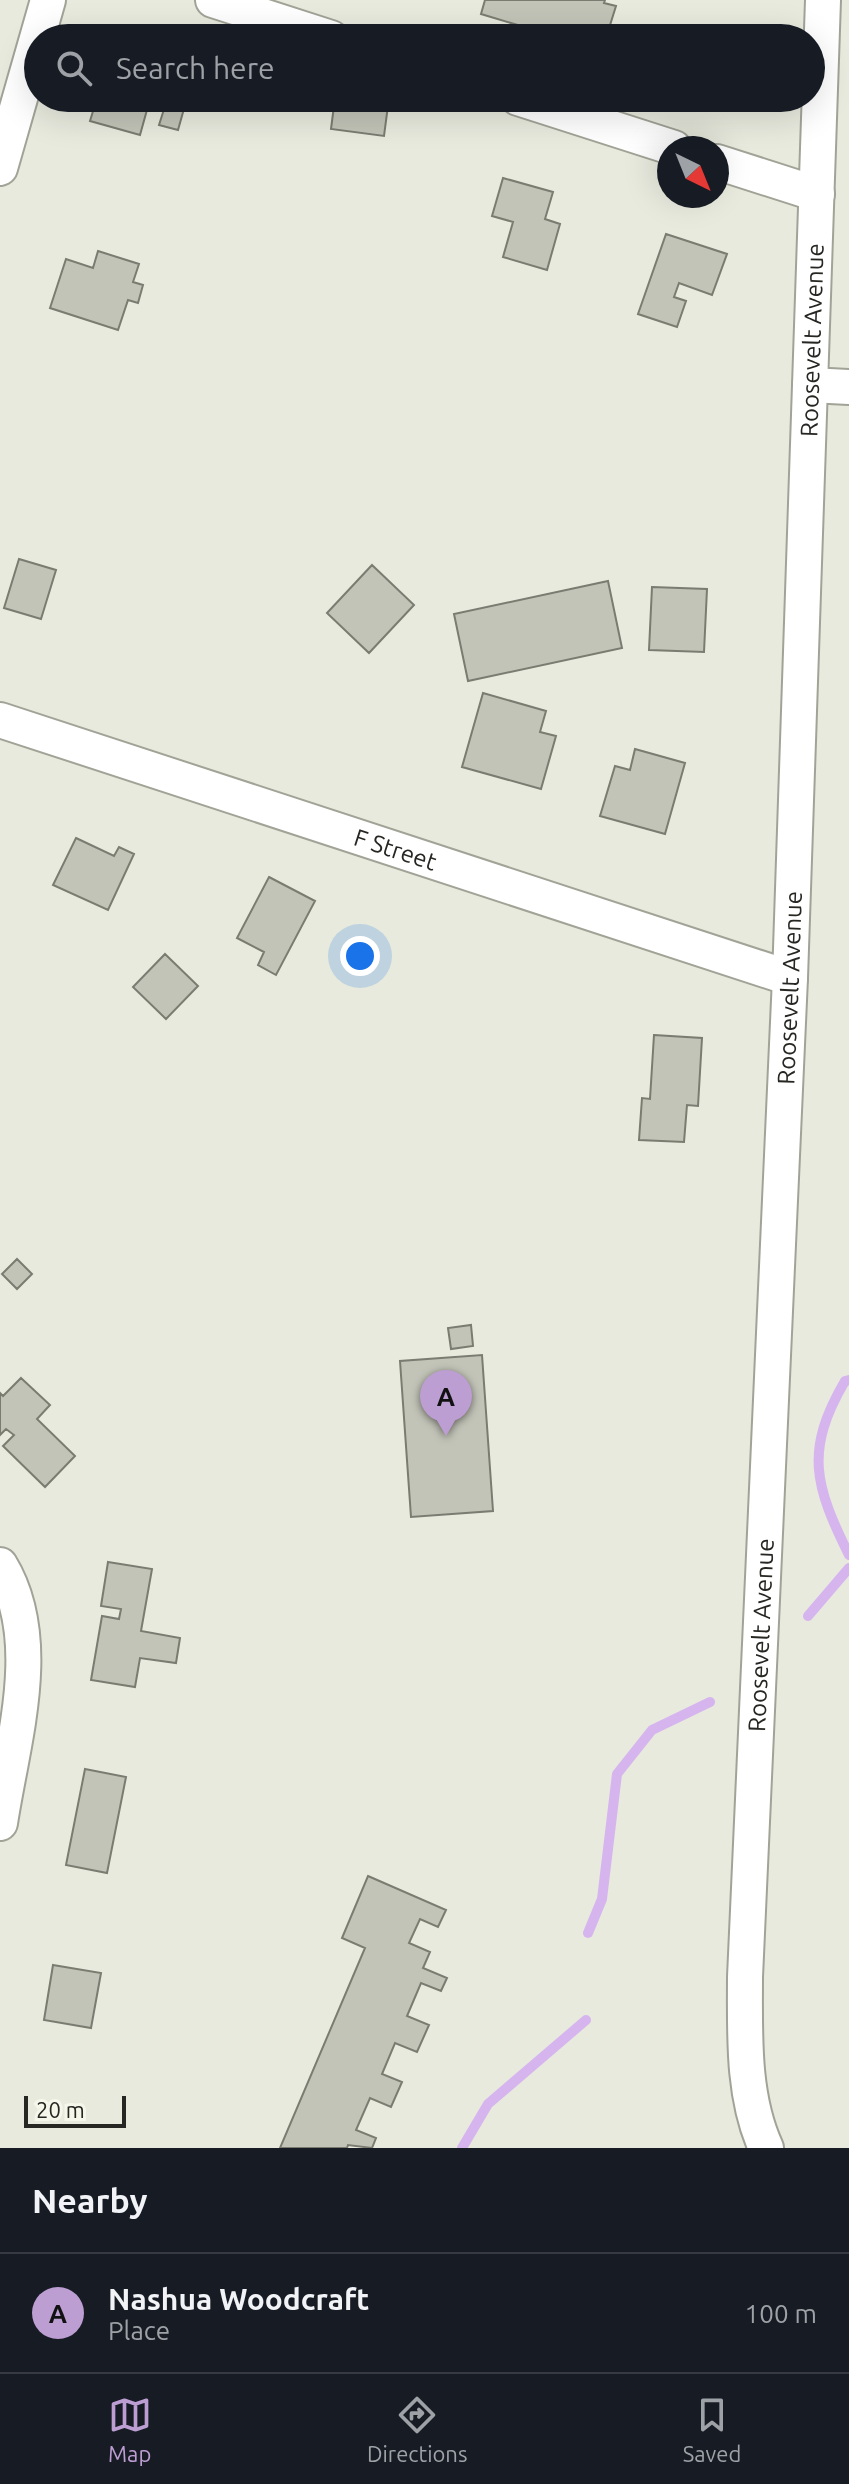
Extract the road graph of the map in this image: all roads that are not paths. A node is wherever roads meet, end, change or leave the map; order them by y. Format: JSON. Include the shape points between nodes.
{"nodes":[{"id":1,"x":48,"y":0,"type":"edge"},
{"id":2,"x":213,"y":0,"type":"edge"},
{"id":3,"x":823,"y":0,"type":"edge"},
{"id":4,"x":41,"y":24,"type":"edge"},
{"id":5,"x":288,"y":24,"type":"edge"},
{"id":6,"x":822,"y":24,"type":"edge"},
{"id":7,"x":24,"y":84,"type":"edge"},
{"id":8,"x":562,"y":112,"type":"edge"},
{"id":9,"x":820,"y":112,"type":"edge"},
{"id":10,"x":657,"y":143,"type":"edge"},
{"id":11,"x":729,"y":166,"type":"edge"},
{"id":12,"x":0,"y":168,"type":"edge"},
{"id":13,"x":817,"y":194,"type":"junction"},
{"id":14,"x":810,"y":385,"type":"junction"},
{"id":15,"x":849,"y":387,"type":"edge"},
{"id":16,"x":0,"y":720,"type":"edge"},
{"id":17,"x":790,"y":978,"type":"junction"},
{"id":18,"x":0,"y":1565,"type":"edge"},
{"id":19,"x":0,"y":1823,"type":"edge"},
{"id":20,"x":766,"y":2148,"type":"edge"}],
"edges":[{"from":1,"to":4,"type":"street"},
{"from":2,"to":5,"type":"street"},
{"from":3,"to":6,"type":"street","name":"Roosevelt Avenue"},
{"from":7,"to":12,"type":"street"},
{"from":8,"to":10,"type":"street"},
{"from":9,"to":13,"type":"street","name":"Roosevelt Avenue"},
{"from":11,"to":13,"type":"street"},
{"from":13,"to":14,"type":"street","name":"Roosevelt Avenue"},
{"from":14,"to":15,"type":"street"},
{"from":14,"to":17,"type":"street","name":"Roosevelt Avenue"},
{"from":16,"to":17,"type":"street","name":"F Street"},
{"from":17,"to":20,"type":"street","name":"Roosevelt Avenue","via":[[745,1977],[745,2054]]},
{"from":18,"to":19,"type":"street","via":[[19,1617],[23,1664]]}]}
